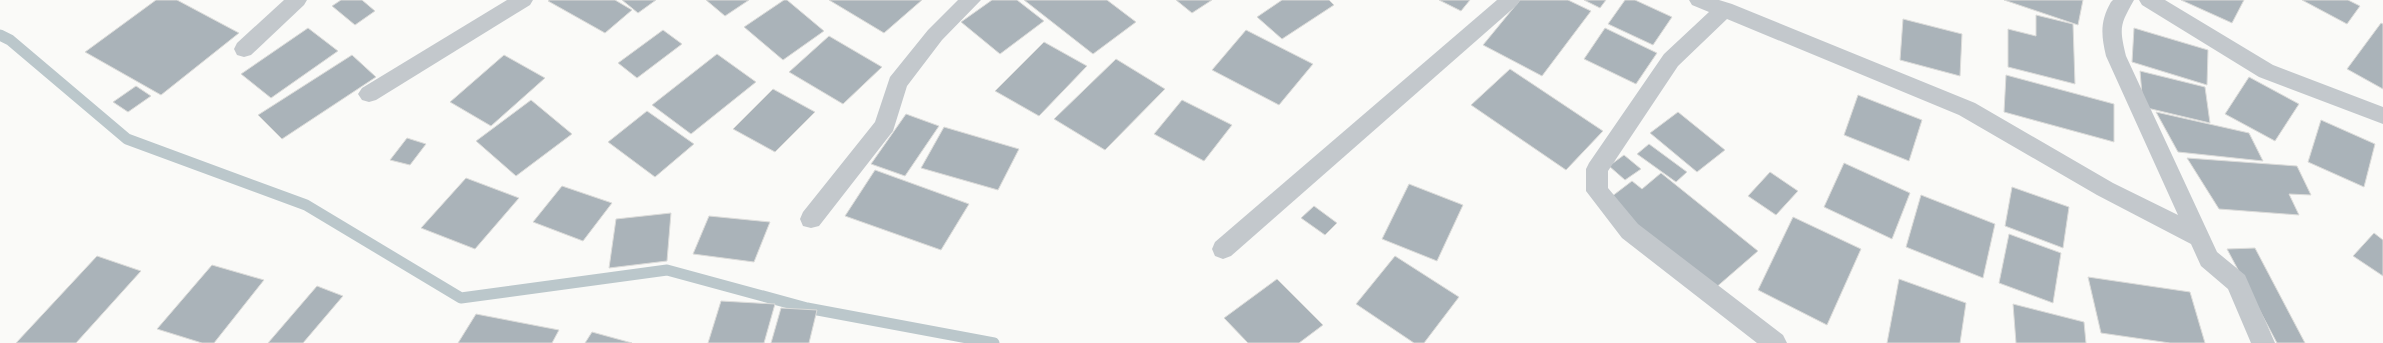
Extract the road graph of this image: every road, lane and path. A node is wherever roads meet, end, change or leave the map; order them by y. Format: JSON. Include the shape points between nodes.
{"nodes":[{"id":1,"x":297,"y":0,"type":"edge"},
{"id":2,"x":523,"y":0,"type":"edge"},
{"id":3,"x":971,"y":0,"type":"edge"},
{"id":4,"x":1510,"y":0,"type":"edge"},
{"id":5,"x":1699,"y":0,"type":"edge"},
{"id":6,"x":2124,"y":0,"type":"edge"},
{"id":7,"x":2149,"y":0,"type":"edge"},
{"id":8,"x":1725,"y":9,"type":"junction"},
{"id":9,"x":244,"y":49,"type":"dead end"},
{"id":10,"x":369,"y":94,"type":"dead end"},
{"id":11,"x":2383,"y":116,"type":"edge"},
{"id":12,"x":811,"y":219,"type":"dead end"},
{"id":13,"x":1223,"y":250,"type":"dead end"},
{"id":14,"x":2209,"y":259,"type":"junction"},
{"id":15,"x":1775,"y":343,"type":"edge"},
{"id":16,"x":2264,"y":343,"type":"edge"}],
"edges":[{"from":1,"to":9,"type":"street"},
{"from":2,"to":10,"type":"street"},
{"from":3,"to":12,"type":"street","via":[[935,35],[897,83],[885,125]]},
{"from":4,"to":13,"type":"street"},
{"from":5,"to":8,"type":"street"},
{"from":6,"to":14,"type":"street","via":[[2113,14],[2110,32],[2116,56]]},
{"from":7,"to":11,"type":"street","via":[[2266,71]]},
{"from":8,"to":14,"type":"street","via":[[1994,122],[2105,190],[2199,237]]},
{"from":8,"to":15,"type":"street","via":[[1671,60],[1597,169],[1596,191],[1630,231]]},
{"from":14,"to":16,"type":"street","via":[[2237,282]]}]}
